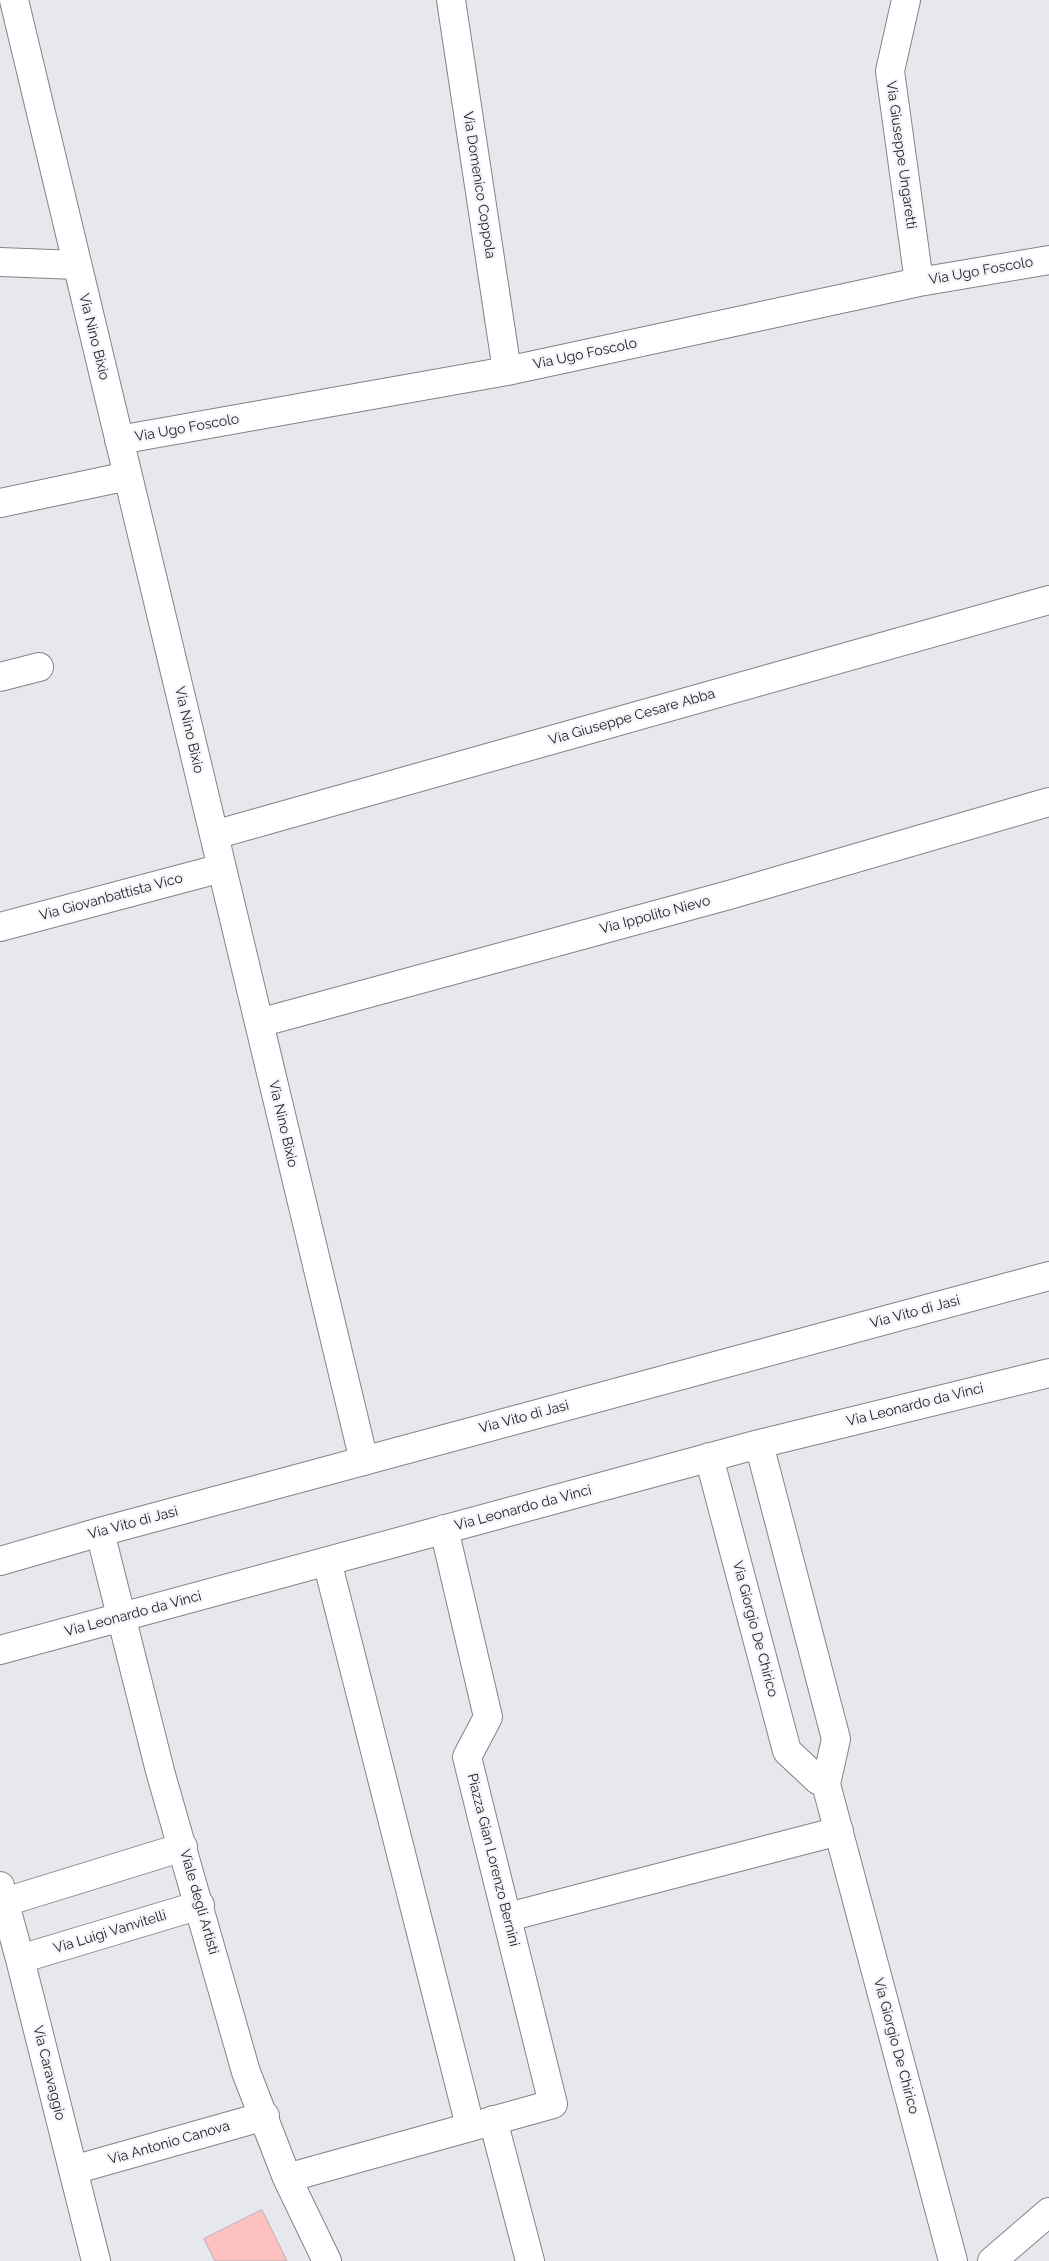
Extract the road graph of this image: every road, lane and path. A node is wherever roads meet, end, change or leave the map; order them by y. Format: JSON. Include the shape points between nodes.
{"nodes":[{"id":1,"x":14,"y":0,"type":"edge"},
{"id":2,"x":450,"y":0,"type":"edge"},
{"id":3,"x":906,"y":0,"type":"edge"},
{"id":4,"x":1049,"y":260,"type":"edge"},
{"id":5,"x":0,"y":262,"type":"edge"},
{"id":6,"x":77,"y":265,"type":"junction"},
{"id":7,"x":918,"y":282,"type":"junction"},
{"id":8,"x":507,"y":371,"type":"junction"},
{"id":9,"x":119,"y":440,"type":"junction"},
{"id":10,"x":128,"y":476,"type":"junction"},
{"id":11,"x":0,"y":503,"type":"edge"},
{"id":12,"x":1049,"y":600,"type":"edge"},
{"id":13,"x":39,"y":667,"type":"dead end"},
{"id":14,"x":0,"y":677,"type":"edge"},
{"id":15,"x":1049,"y":802,"type":"edge"},
{"id":16,"x":214,"y":835,"type":"junction"},
{"id":17,"x":222,"y":868,"type":"junction"},
{"id":18,"x":0,"y":926,"type":"edge"},
{"id":19,"x":259,"y":1023,"type":"junction"},
{"id":20,"x":1049,"y":1276,"type":"edge"},
{"id":21,"x":1049,"y":1372,"type":"edge"},
{"id":22,"x":759,"y":1444,"type":"junction"},
{"id":23,"x":709,"y":1457,"type":"junction"},
{"id":24,"x":364,"y":1461,"type":"junction"},
{"id":25,"x":444,"y":1529,"type":"junction"},
{"id":26,"x":100,"y":1532,"type":"junction"},
{"id":27,"x":0,"y":1561,"type":"edge"},
{"id":28,"x":327,"y":1561,"type":"junction"},
{"id":29,"x":120,"y":1618,"type":"junction"},
{"id":30,"x":0,"y":1650,"type":"edge"},
{"id":31,"x":826,"y":1784,"type":"junction"},
{"id":32,"x":838,"y":1831,"type":"junction"},
{"id":33,"x":183,"y":1847,"type":"junction"},
{"id":34,"x":2,"y":1894,"type":"edge"},
{"id":35,"x":200,"y":1905,"type":"junction"},
{"id":36,"x":508,"y":1917,"type":"junction"},
{"id":37,"x":20,"y":1959,"type":"junction"},
{"id":38,"x":265,"y":2116,"type":"junction"},
{"id":39,"x":481,"y":2124,"type":"junction"},
{"id":40,"x":73,"y":2170,"type":"junction"},
{"id":41,"x":288,"y":2178,"type":"junction"},
{"id":42,"x":1049,"y":2212,"type":"edge"},
{"id":43,"x":96,"y":2261,"type":"edge"},
{"id":44,"x":327,"y":2261,"type":"edge"},
{"id":45,"x":530,"y":2261,"type":"edge"},
{"id":46,"x":953,"y":2261,"type":"edge"},
{"id":47,"x":992,"y":2261,"type":"edge"}],
"edges":[{"from":1,"to":6,"type":"street","name":"Via Nino Bixio"},
{"from":2,"to":8,"type":"street","name":"Via Domenico Coppola"},
{"from":3,"to":7,"type":"street","name":"Via Giuseppe Ungaretti","via":[[890,71]]},
{"from":4,"to":7,"type":"street","name":"Via Ugo Foscolo"},
{"from":5,"to":6,"type":"street"},
{"from":6,"to":9,"type":"street","name":"Via Nino Bixio"},
{"from":7,"to":8,"type":"street","name":"Via Ugo Foscolo"},
{"from":8,"to":9,"type":"street","name":"Via Ugo Foscolo"},
{"from":9,"to":10,"type":"street","name":"Via Nino Bixio"},
{"from":10,"to":11,"type":"street"},
{"from":10,"to":16,"type":"street","name":"Via Nino Bixio"},
{"from":12,"to":16,"type":"street","name":"Via Giuseppe Cesare Abba"},
{"from":13,"to":14,"type":"street"},
{"from":15,"to":19,"type":"street","name":"Via Ippolito Nievo","via":[[729,895]]},
{"from":16,"to":17,"type":"street","name":"Via Nino Bixio"},
{"from":17,"to":18,"type":"street","name":"Via Giovanbattista Vico"},
{"from":17,"to":19,"type":"street","name":"Via Nino Bixio"},
{"from":19,"to":24,"type":"street","name":"Via Nino Bixio"},
{"from":20,"to":24,"type":"street","name":"Via Vito di Jasi"},
{"from":21,"to":22,"type":"street","name":"Via Leonardo da Vinci"},
{"from":22,"to":23,"type":"street","name":"Via Leonardo da Vinci"},
{"from":22,"to":31,"type":"street","name":"Via Giorgio De Chirico","via":[[836,1739]]},
{"from":23,"to":25,"type":"street","name":"Via Leonardo da Vinci"},
{"from":23,"to":31,"type":"street","name":"Via Giorgio De Chirico","via":[[787,1751]]},
{"from":24,"to":26,"type":"street","name":"Via Vito di Jasi"},
{"from":25,"to":28,"type":"street","name":"Via Leonardo da Vinci"},
{"from":25,"to":36,"type":"street","name":"Piazza Gian Lorenzo Bernini","via":[[488,1718],[467,1757]]},
{"from":26,"to":27,"type":"street","name":"Via Vito di Jasi"},
{"from":26,"to":29,"type":"street","name":"Viale degli Artisti"},
{"from":28,"to":29,"type":"street","name":"Via Leonardo da Vinci"},
{"from":28,"to":39,"type":"street"},
{"from":29,"to":30,"type":"street","name":"Via Leonardo da Vinci"},
{"from":29,"to":33,"type":"street","name":"Viale degli Artisti"},
{"from":31,"to":32,"type":"street","name":"Via Giorgio De Chirico"},
{"from":32,"to":36,"type":"street"},
{"from":32,"to":46,"type":"street","name":"Via Giorgio De Chirico"},
{"from":33,"to":34,"type":"street"},
{"from":33,"to":35,"type":"street","name":"Viale degli Artisti"},
{"from":34,"to":37,"type":"street","name":"Via Caravaggio"},
{"from":35,"to":37,"type":"street","name":"Via Luigi Vanvitelli"},
{"from":35,"to":38,"type":"street","name":"Viale degli Artisti","via":[[246,2072]]},
{"from":36,"to":39,"type":"street","name":"Piazza Gian Lorenzo Bernini","via":[[553,2104]]},
{"from":37,"to":40,"type":"street","name":"Via Caravaggio"},
{"from":38,"to":40,"type":"street","name":"Via Antonio Canova"},
{"from":38,"to":41,"type":"street","name":"Viale degli Artisti"},
{"from":39,"to":41,"type":"street","name":"Piazza Gian Lorenzo Bernini"},
{"from":39,"to":45,"type":"street"},
{"from":40,"to":43,"type":"street","name":"Via Caravaggio"},
{"from":41,"to":44,"type":"street","name":"Viale degli Artisti"},
{"from":42,"to":47,"type":"street"}]}
